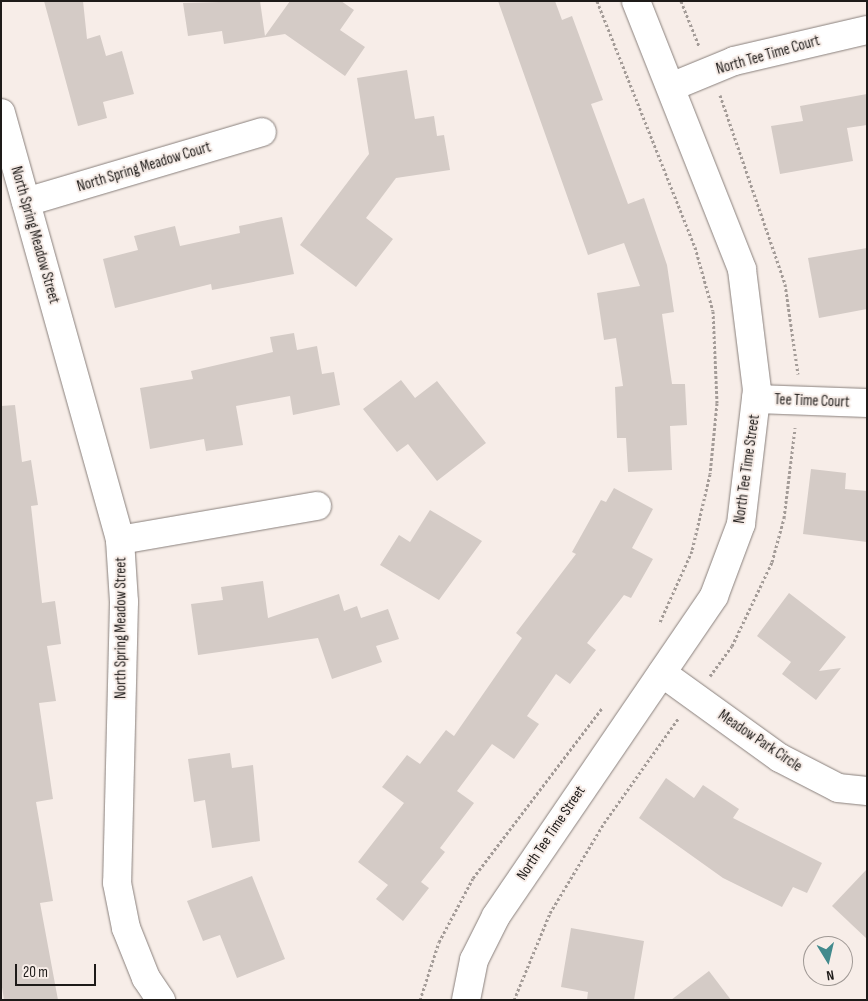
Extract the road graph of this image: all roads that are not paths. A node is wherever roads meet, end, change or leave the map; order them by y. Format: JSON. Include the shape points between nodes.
{"nodes":[{"id":1,"x":636,"y":1,"type":"edge"},
{"id":2,"x":867,"y":30,"type":"edge"},
{"id":3,"x":671,"y":87,"type":"junction"},
{"id":4,"x":1,"y":113,"type":"edge"},
{"id":5,"x":262,"y":132,"type":"dead end"},
{"id":6,"x":26,"y":202,"type":"junction"},
{"id":7,"x":756,"y":399,"type":"junction"},
{"id":8,"x":867,"y":403,"type":"edge"},
{"id":9,"x":317,"y":506,"type":"dead end"},
{"id":10,"x":120,"y":540,"type":"junction"},
{"id":11,"x":662,"y":672,"type":"junction"},
{"id":12,"x":867,"y":791,"type":"edge"},
{"id":13,"x":161,"y":1000,"type":"edge"},
{"id":14,"x":466,"y":1000,"type":"edge"}],
"edges":[{"from":1,"to":3,"type":"street","name":"North Tee Time Street"},
{"from":2,"to":3,"type":"street","name":"North Tee Time Court","via":[[794,44]]},
{"from":3,"to":7,"type":"street","name":"North Tee Time Street","via":[[742,269]]},
{"from":4,"to":6,"type":"street","name":"North Spring Meadow Street"},
{"from":5,"to":6,"type":"street","name":"North Spring Meadow Court"},
{"from":6,"to":10,"type":"street","name":"North Spring Meadow Street"},
{"from":7,"to":8,"type":"street","name":"Tee Time Court"},
{"from":7,"to":11,"type":"street","name":"North Tee Time Street","via":[[741,524],[714,596]]},
{"from":9,"to":10,"type":"street"},
{"from":10,"to":13,"type":"street","name":"North Spring Meadow Street","via":[[124,602],[117,883],[126,928],[146,978]]},
{"from":11,"to":12,"type":"street","name":"Meadow Park Circle","via":[[780,758],[838,788]]},
{"from":11,"to":14,"type":"street","name":"North Tee Time Street","via":[[496,916],[474,960]]}]}
